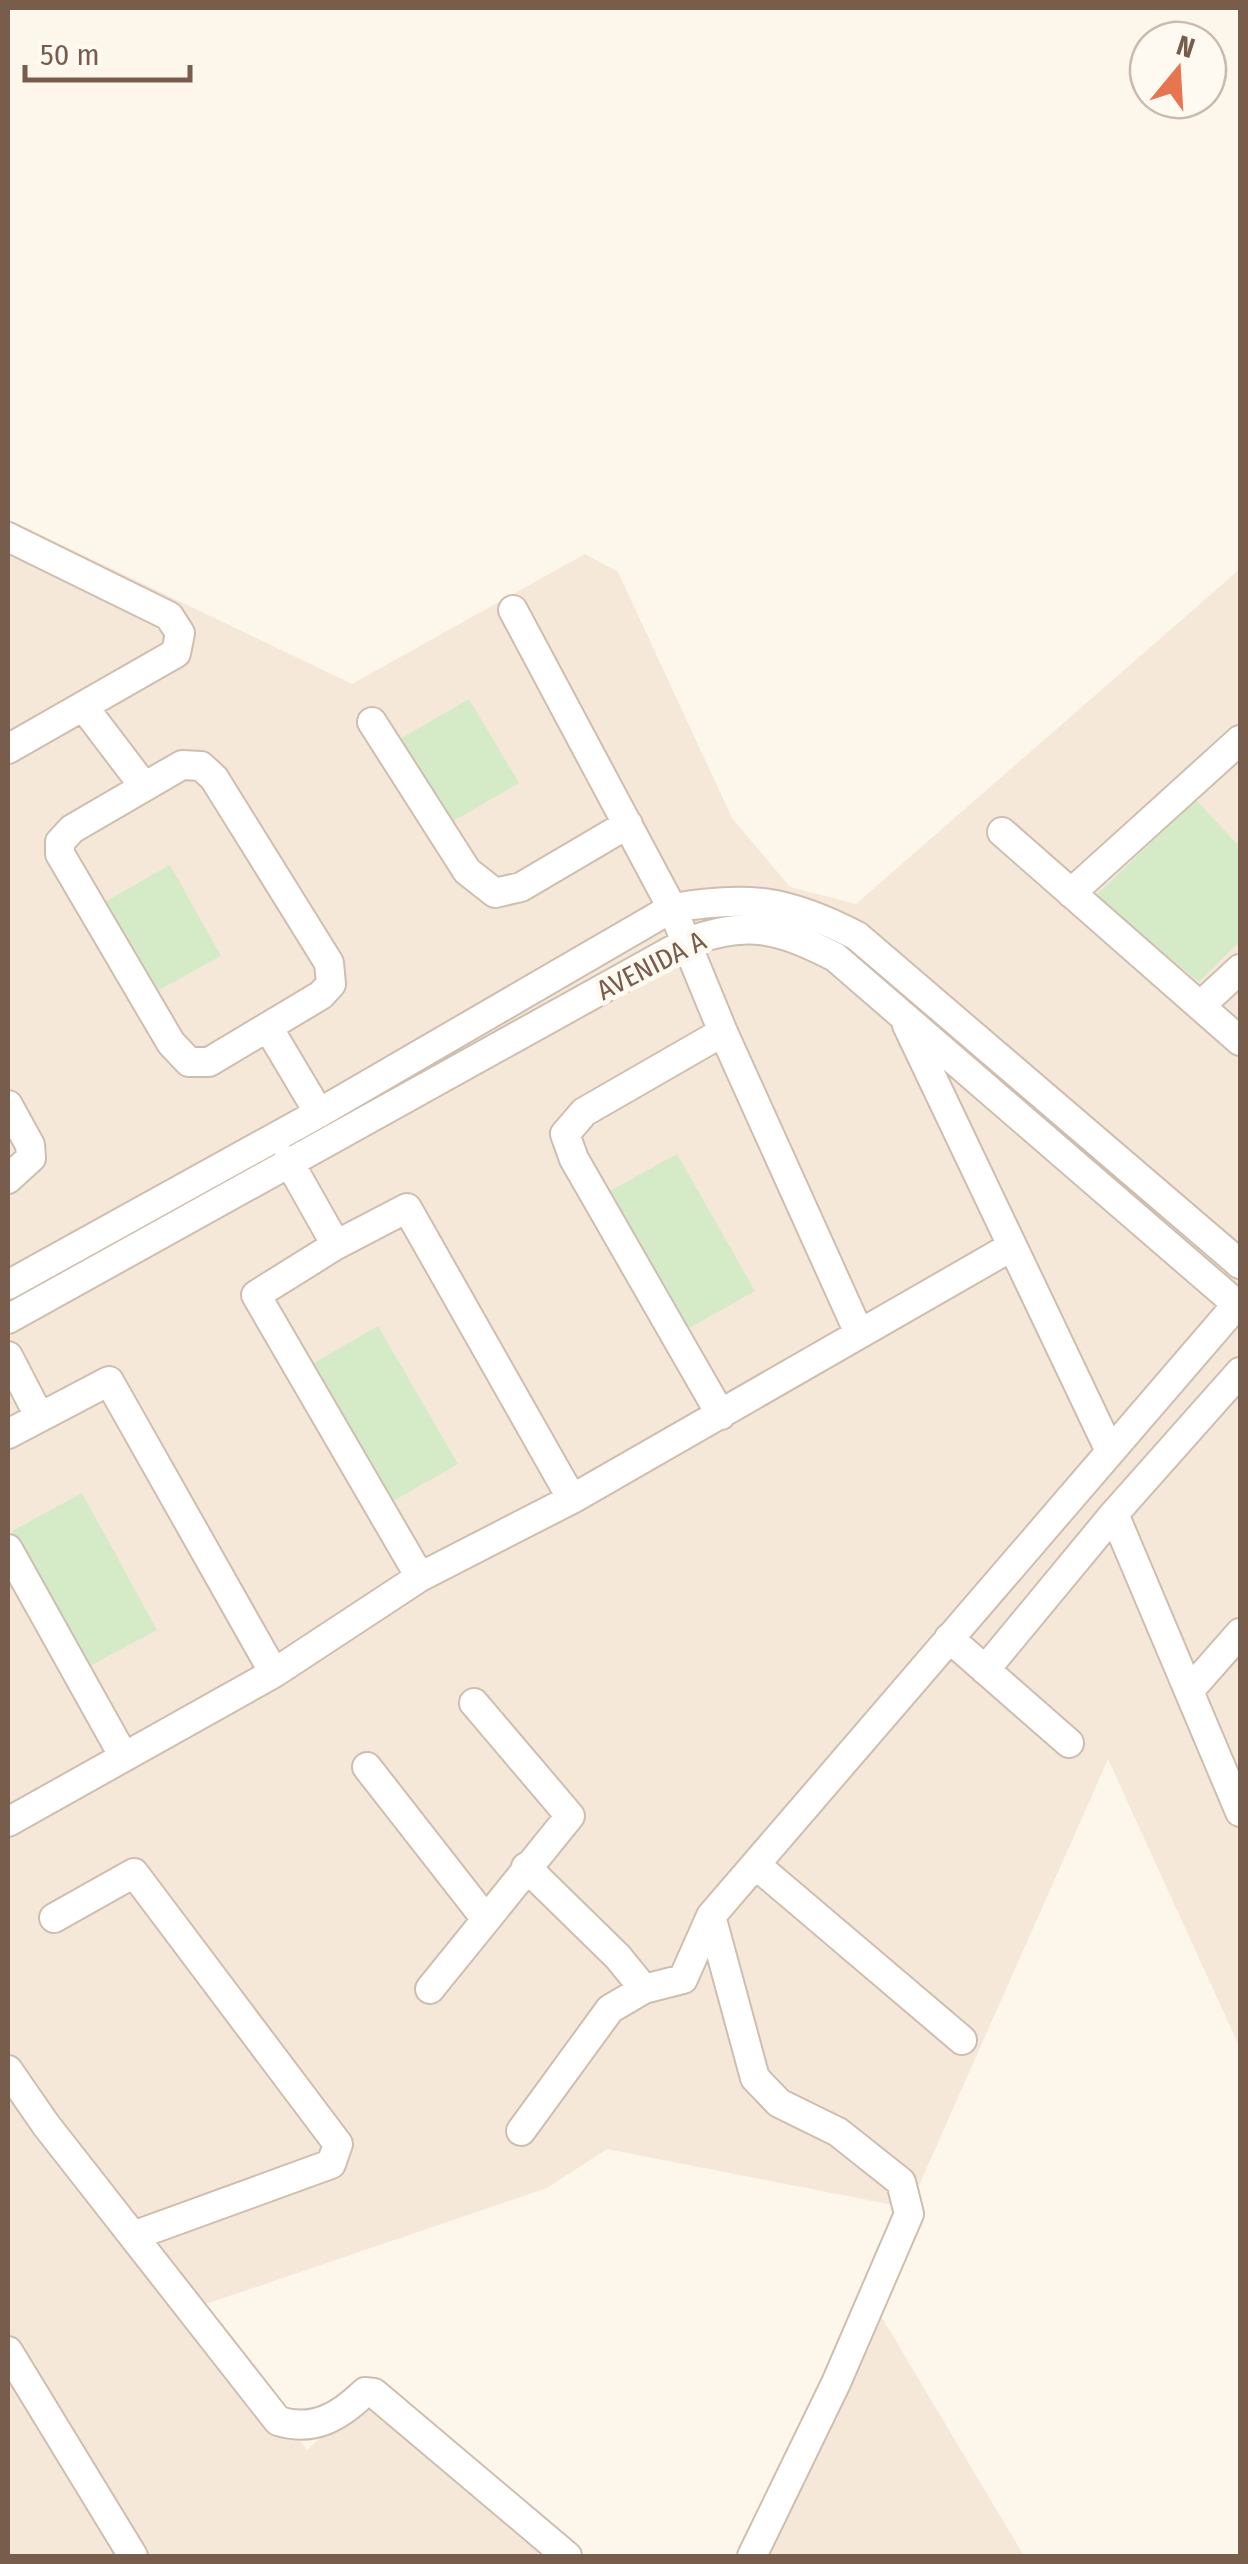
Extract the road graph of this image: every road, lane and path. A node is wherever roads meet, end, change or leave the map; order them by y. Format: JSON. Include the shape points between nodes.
{"nodes":[{"id":1,"x":10,"y":541,"type":"edge"},
{"id":2,"x":512,"y":610,"type":"dead end"},
{"id":3,"x":83,"y":706,"type":"junction"},
{"id":4,"x":372,"y":722,"type":"dead end"},
{"id":5,"x":1240,"y":740,"type":"edge"},
{"id":6,"x":8,"y":749,"type":"edge"},
{"id":7,"x":143,"y":785,"type":"junction"},
{"id":8,"x":628,"y":824,"type":"junction"},
{"id":9,"x":1002,"y":832,"type":"dead end"},
{"id":10,"x":1071,"y":893,"type":"junction"},
{"id":11,"x":672,"y":908,"type":"junction"},
{"id":12,"x":687,"y":942,"type":"junction"},
{"id":13,"x":1240,"y":969,"type":"edge"},
{"id":14,"x":1200,"y":1006,"type":"junction"},
{"id":15,"x":902,"y":1014,"type":"junction"},
{"id":16,"x":269,"y":1029,"type":"junction"},
{"id":17,"x":722,"y":1032,"type":"junction"},
{"id":18,"x":1240,"y":1040,"type":"edge"},
{"id":19,"x":8,"y":1105,"type":"edge"},
{"id":20,"x":319,"y":1113,"type":"junction"},
{"id":21,"x":288,"y":1160,"type":"junction"},
{"id":22,"x":8,"y":1179,"type":"edge"},
{"id":23,"x":336,"y":1244,"type":"junction"},
{"id":24,"x":1011,"y":1248,"type":"junction"},
{"id":25,"x":1240,"y":1264,"type":"edge"},
{"id":26,"x":10,"y":1295,"type":"edge"},
{"id":27,"x":1240,"y":1304,"type":"edge"},
{"id":28,"x":859,"y":1334,"type":"junction"},
{"id":29,"x":8,"y":1356,"type":"edge"},
{"id":30,"x":1240,"y":1372,"type":"edge"},
{"id":31,"x":721,"y":1415,"type":"junction"},
{"id":32,"x":39,"y":1416,"type":"junction"},
{"id":33,"x":8,"y":1434,"type":"edge"},
{"id":34,"x":1110,"y":1451,"type":"junction"},
{"id":35,"x":572,"y":1499,"type":"junction"},
{"id":36,"x":1114,"y":1514,"type":"junction"},
{"id":37,"x":8,"y":1549,"type":"edge"},
{"id":38,"x":420,"y":1578,"type":"junction"},
{"id":39,"x":1240,"y":1633,"type":"edge"},
{"id":40,"x":949,"y":1638,"type":"junction"},
{"id":41,"x":985,"y":1670,"type":"junction"},
{"id":42,"x":274,"y":1673,"type":"junction"},
{"id":43,"x":1189,"y":1691,"type":"junction"},
{"id":44,"x":474,"y":1702,"type":"dead end"},
{"id":45,"x":1069,"y":1743,"type":"dead end"},
{"id":46,"x":124,"y":1757,"type":"junction"},
{"id":47,"x":367,"y":1767,"type":"dead end"},
{"id":48,"x":1240,"y":1812,"type":"edge"},
{"id":49,"x":8,"y":1822,"type":"edge"},
{"id":50,"x":756,"y":1864,"type":"junction"},
{"id":51,"x":526,"y":1867,"type":"junction"},
{"id":52,"x":711,"y":1916,"type":"junction"},
{"id":53,"x":54,"y":1918,"type":"dead end"},
{"id":54,"x":485,"y":1918,"type":"junction"},
{"id":55,"x":430,"y":1989,"type":"dead end"},
{"id":56,"x":644,"y":1989,"type":"junction"},
{"id":57,"x":962,"y":2040,"type":"dead end"},
{"id":58,"x":8,"y":2070,"type":"edge"},
{"id":59,"x":520,"y":2131,"type":"dead end"},
{"id":60,"x":132,"y":2236,"type":"junction"},
{"id":61,"x":8,"y":2350,"type":"edge"},
{"id":62,"x":132,"y":2556,"type":"edge"},
{"id":63,"x":567,"y":2556,"type":"edge"},
{"id":64,"x":752,"y":2556,"type":"edge"}],
"edges":[{"from":1,"to":3,"type":"street","via":[[169,616],[180,634],[176,654]]},
{"from":2,"to":8,"type":"street"},
{"from":3,"to":6,"type":"street"},
{"from":3,"to":7,"type":"street"},
{"from":4,"to":8,"type":"street","via":[[467,871],[495,893],[521,888]]},
{"from":5,"to":10,"type":"street"},
{"from":7,"to":16,"type":"street","via":[[182,765],[202,766],[330,963],[331,984],[321,995]]},
{"from":7,"to":16,"type":"street","via":[[72,829],[60,842],[60,854],[171,1043],[189,1062],[209,1062]]},
{"from":8,"to":11,"type":"street"},
{"from":9,"to":10,"type":"street"},
{"from":10,"to":14,"type":"street"},
{"from":11,"to":12,"type":"street"},
{"from":11,"to":20,"type":"street","name":"AVENIDA A"},
{"from":11,"to":25,"type":"street","name":"AVENIDA A","via":[[722,899],[772,901],[857,936]]},
{"from":12,"to":15,"type":"street","name":"AVENIDA A","via":[[728,928],[769,929],[802,940],[835,957]]},
{"from":12,"to":17,"type":"street"},
{"from":12,"to":21,"type":"street","name":"AVENIDA A"},
{"from":13,"to":14,"type":"street"},
{"from":14,"to":18,"type":"street"},
{"from":15,"to":24,"type":"street"},
{"from":15,"to":27,"type":"street","name":"AVENIDA A"},
{"from":16,"to":20,"type":"street"},
{"from":17,"to":28,"type":"street"},
{"from":17,"to":31,"type":"street","via":[[584,1112],[565,1134]]},
{"from":19,"to":22,"type":"street","via":[[32,1158]]},
{"from":20,"to":26,"type":"street","name":"AVENIDA A"},
{"from":21,"to":23,"type":"street"},
{"from":21,"to":26,"type":"street","name":"AVENIDA A"},
{"from":23,"to":35,"type":"street","via":[[407,1208]]},
{"from":23,"to":38,"type":"street","via":[[256,1295]]},
{"from":24,"to":28,"type":"street"},
{"from":24,"to":34,"type":"street"},
{"from":27,"to":34,"type":"street"},
{"from":28,"to":31,"type":"street"},
{"from":29,"to":32,"type":"street"},
{"from":30,"to":36,"type":"street"},
{"from":31,"to":35,"type":"street"},
{"from":32,"to":33,"type":"street"},
{"from":32,"to":42,"type":"street","via":[[109,1381]]},
{"from":34,"to":40,"type":"street"},
{"from":35,"to":38,"type":"street"},
{"from":36,"to":41,"type":"street"},
{"from":36,"to":43,"type":"street"},
{"from":37,"to":46,"type":"street"},
{"from":38,"to":42,"type":"street"},
{"from":39,"to":43,"type":"street"},
{"from":40,"to":41,"type":"street"},
{"from":40,"to":50,"type":"street"},
{"from":41,"to":45,"type":"street"},
{"from":42,"to":46,"type":"street"},
{"from":43,"to":48,"type":"street"},
{"from":44,"to":51,"type":"street","via":[[570,1816]]},
{"from":46,"to":49,"type":"street"},
{"from":47,"to":54,"type":"street"},
{"from":50,"to":52,"type":"street"},
{"from":50,"to":57,"type":"street"},
{"from":51,"to":54,"type":"street"},
{"from":51,"to":56,"type":"street"},
{"from":52,"to":56,"type":"street","via":[[683,1979]]},
{"from":52,"to":64,"type":"street","via":[[755,2078],[779,2103],[838,2132],[901,2182],[909,2214]]},
{"from":53,"to":60,"type":"street","via":[[134,1873],[338,2144],[331,2164]]},
{"from":54,"to":55,"type":"street"},
{"from":56,"to":59,"type":"street","via":[[610,2009]]},
{"from":58,"to":60,"type":"street"},
{"from":60,"to":63,"type":"street","via":[[278,2420],[297,2427],[320,2423],[365,2392],[374,2394]]},
{"from":61,"to":62,"type":"street"}]}
